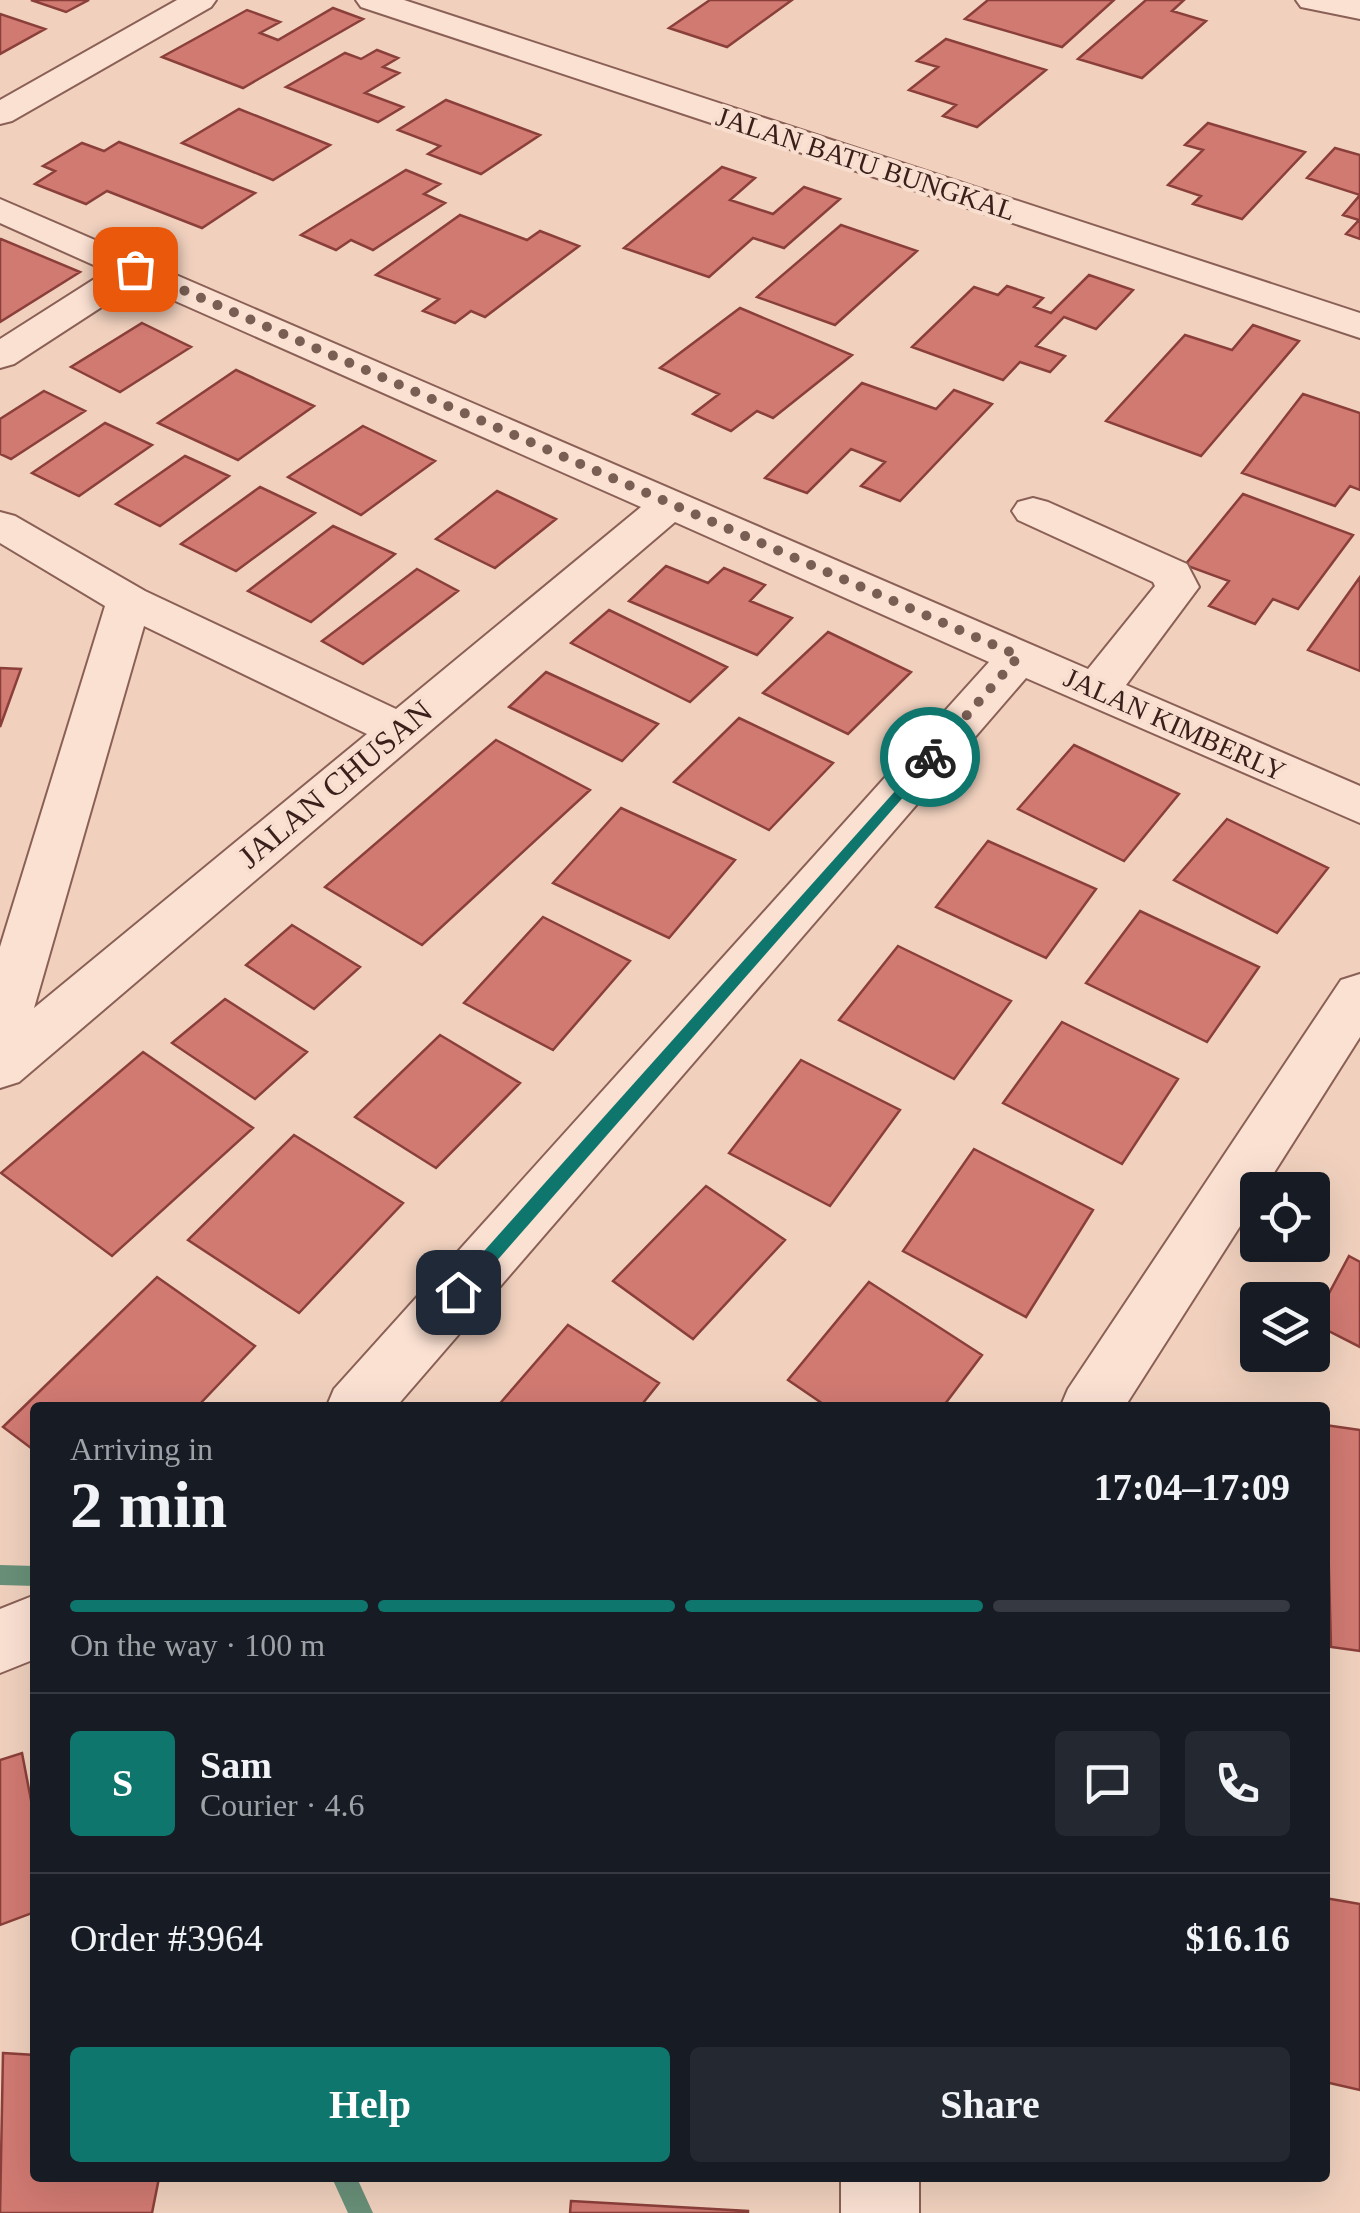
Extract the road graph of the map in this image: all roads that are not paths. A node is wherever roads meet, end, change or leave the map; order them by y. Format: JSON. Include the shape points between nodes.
{"nodes":[{"id":1,"x":200,"y":0,"type":"edge"},
{"id":2,"x":372,"y":0,"type":"edge"},
{"id":3,"x":1312,"y":0,"type":"edge"},
{"id":4,"x":1360,"y":9,"type":"edge"},
{"id":5,"x":0,"y":114,"type":"edge"},
{"id":6,"x":0,"y":210,"type":"edge"},
{"id":7,"x":135,"y":269,"type":"junction"},
{"id":8,"x":1360,"y":326,"type":"edge"},
{"id":9,"x":0,"y":356,"type":"edge"},
{"id":10,"x":671,"y":504,"type":"junction"},
{"id":11,"x":1033,"y":511,"type":"dead end"},
{"id":12,"x":0,"y":524,"type":"edge"},
{"id":13,"x":129,"y":601,"type":"junction"},
{"id":14,"x":1019,"y":656,"type":"junction"},
{"id":15,"x":1095,"y":690,"type":"junction"},
{"id":16,"x":399,"y":730,"type":"junction"},
{"id":17,"x":1360,"y":806,"type":"edge"},
{"id":18,"x":1360,"y":994,"type":"edge"},
{"id":19,"x":0,"y":1033,"type":"edge"},
{"id":20,"x":0,"y":1067,"type":"edge"},
{"id":21,"x":361,"y":1402,"type":"edge"},
{"id":22,"x":1094,"y":1402,"type":"edge"},
{"id":23,"x":30,"y":1629,"type":"edge"},
{"id":24,"x":0,"y":1641,"type":"edge"},
{"id":25,"x":880,"y":2182,"type":"edge"},
{"id":26,"x":880,"y":2213,"type":"edge"}],
"edges":[{"from":1,"to":5,"type":"street"},
{"from":2,"to":8,"type":"street","name":"JALAN BATU BUNGKAL"},
{"from":3,"to":4,"type":"street"},
{"from":6,"to":7,"type":"street","name":"JALAN KIMBERLY"},
{"from":7,"to":9,"type":"street"},
{"from":7,"to":10,"type":"street","name":"JALAN KIMBERLY"},
{"from":10,"to":14,"type":"street","name":"JALAN KIMBERLY"},
{"from":10,"to":16,"type":"street","name":"JALAN CHUSAN"},
{"from":11,"to":15,"type":"street","via":[[1172,574],[1177,587]]},
{"from":12,"to":13,"type":"street"},
{"from":13,"to":16,"type":"street"},
{"from":13,"to":19,"type":"street"},
{"from":14,"to":15,"type":"street","name":"JALAN KIMBERLY"},
{"from":14,"to":21,"type":"street"},
{"from":15,"to":17,"type":"street","name":"JALAN KIMBERLY"},
{"from":16,"to":20,"type":"street","name":"JALAN CHUSAN"},
{"from":18,"to":22,"type":"street"},
{"from":23,"to":24,"type":"street"},
{"from":25,"to":26,"type":"street"}]}
